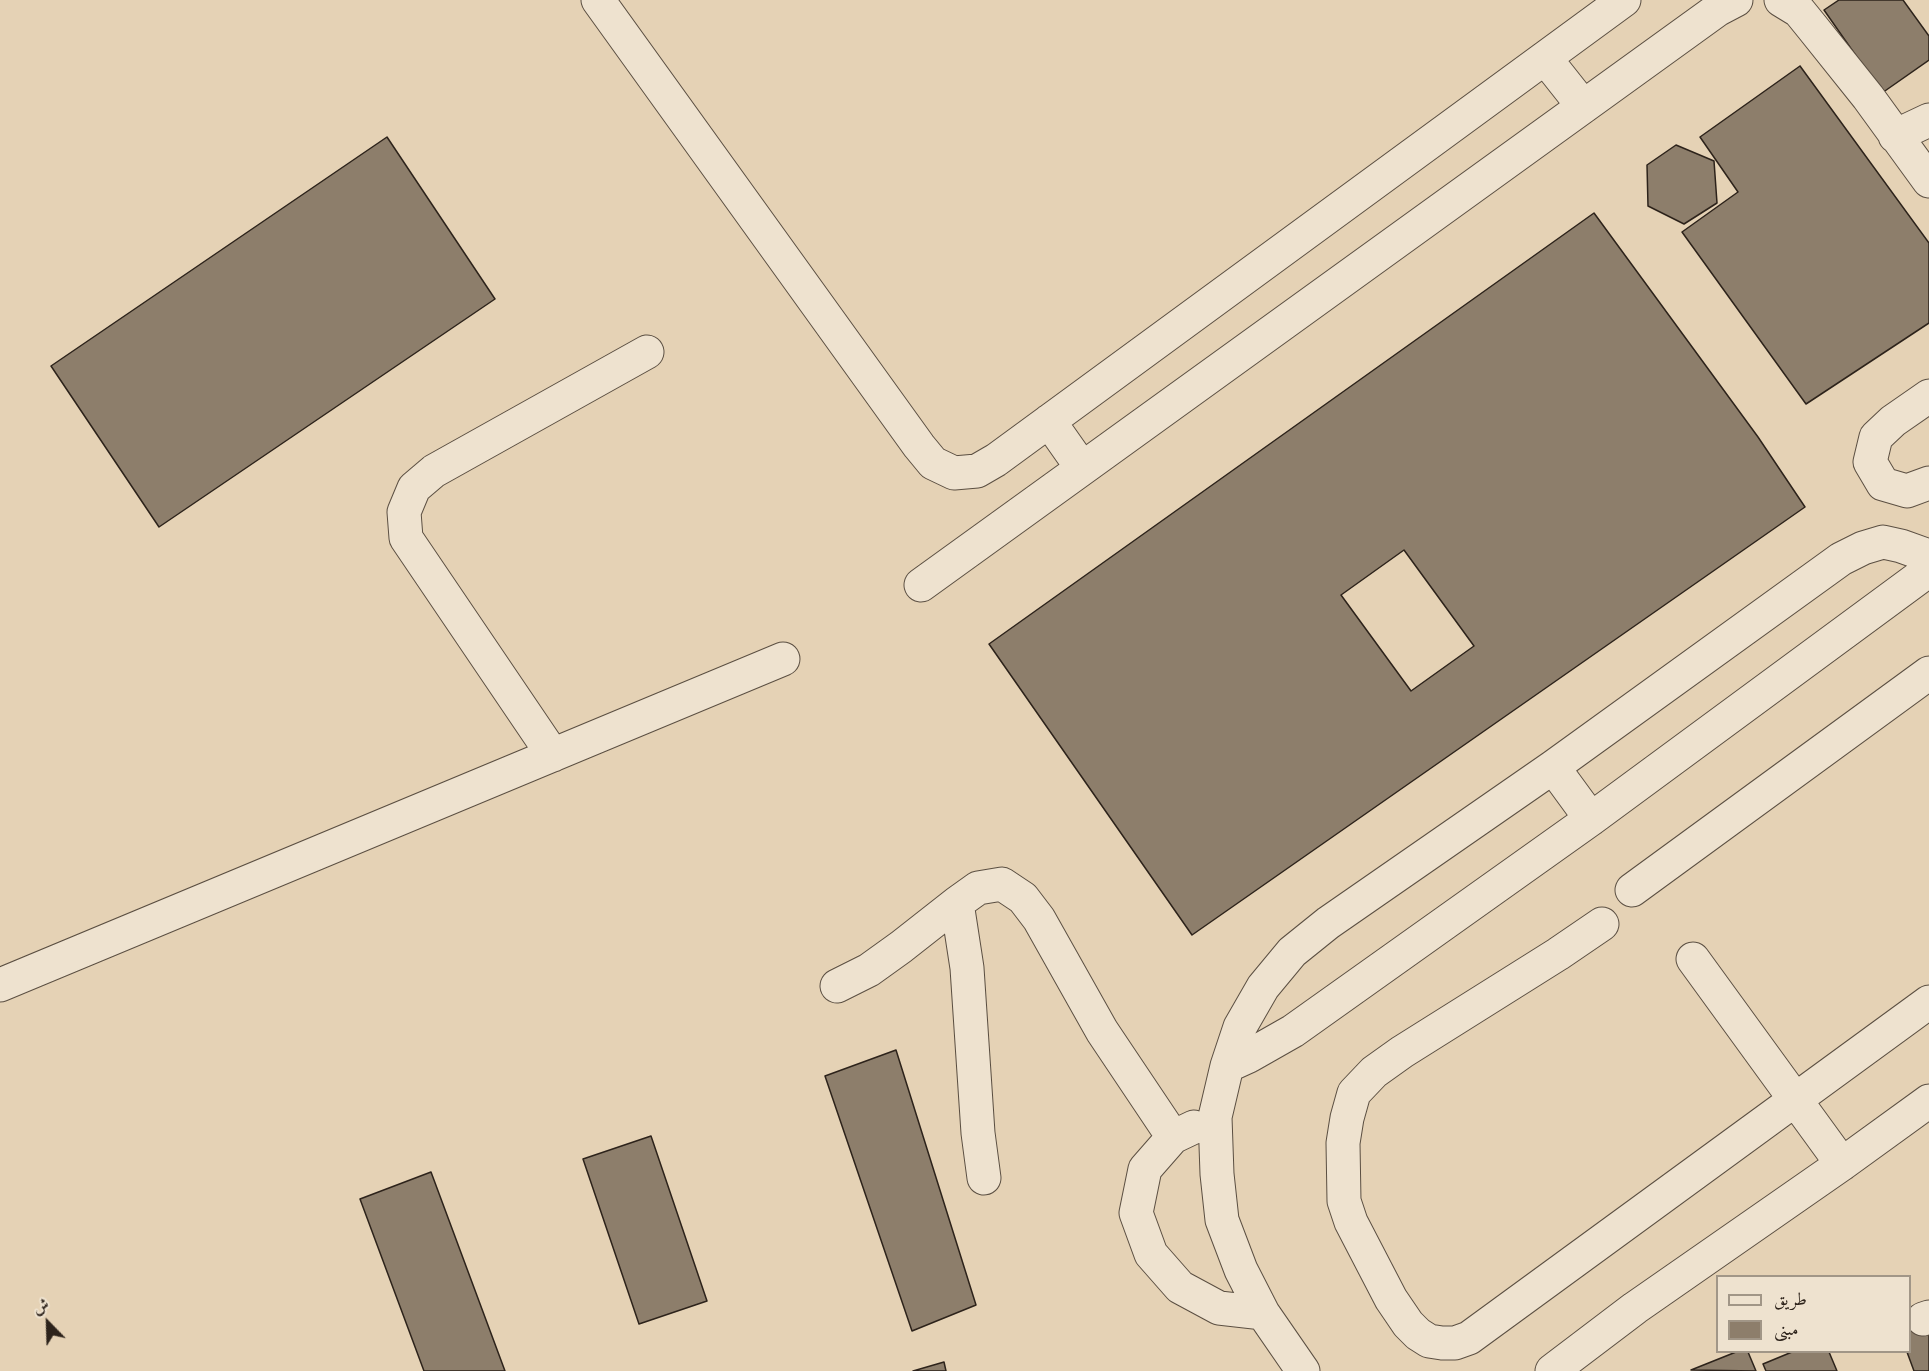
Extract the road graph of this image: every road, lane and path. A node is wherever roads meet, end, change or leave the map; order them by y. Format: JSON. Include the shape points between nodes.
{"nodes":[{"id":1,"x":598,"y":0,"type":"edge"},
{"id":2,"x":1624,"y":0,"type":"edge"},
{"id":3,"x":1736,"y":0,"type":"edge"},
{"id":4,"x":1781,"y":0,"type":"edge"},
{"id":5,"x":1545,"y":58,"type":"junction"},
{"id":6,"x":1584,"y":106,"type":"junction"},
{"id":7,"x":1929,"y":120,"type":"edge"},
{"id":8,"x":1895,"y":136,"type":"junction"},
{"id":9,"x":1929,"y":181,"type":"edge"},
{"id":10,"x":648,"y":352,"type":"dead end"},
{"id":11,"x":1929,"y":396,"type":"edge"},
{"id":12,"x":1049,"y":421,"type":"junction"},
{"id":13,"x":1082,"y":468,"type":"junction"},
{"id":14,"x":1929,"y":483,"type":"edge"},
{"id":15,"x":1929,"y":556,"type":"edge"},
{"id":16,"x":1929,"y":570,"type":"edge"},
{"id":17,"x":921,"y":585,"type":"dead end"},
{"id":18,"x":783,"y":659,"type":"dead end"},
{"id":19,"x":1929,"y":673,"type":"edge"},
{"id":20,"x":553,"y":755,"type":"junction"},
{"id":21,"x":1553,"y":767,"type":"junction"},
{"id":22,"x":1591,"y":819,"type":"junction"},
{"id":23,"x":1632,"y":890,"type":"dead end"},
{"id":24,"x":957,"y":903,"type":"junction"},
{"id":25,"x":1602,"y":924,"type":"dead end"},
{"id":26,"x":1693,"y":959,"type":"dead end"},
{"id":27,"x":0,"y":985,"type":"edge"},
{"id":28,"x":837,"y":986,"type":"dead end"},
{"id":29,"x":1929,"y":1002,"type":"edge"},
{"id":30,"x":1227,"y":1066,"type":"junction"},
{"id":31,"x":1795,"y":1099,"type":"junction"},
{"id":32,"x":1929,"y":1101,"type":"edge"},
{"id":33,"x":1215,"y":1117,"type":"junction"},
{"id":34,"x":1173,"y":1137,"type":"junction"},
{"id":35,"x":1842,"y":1164,"type":"junction"},
{"id":36,"x":984,"y":1178,"type":"dead end"},
{"id":37,"x":1263,"y":1313,"type":"junction"},
{"id":38,"x":1303,"y":1371,"type":"edge"},
{"id":39,"x":1552,"y":1371,"type":"edge"}],
"edges":[{"from":1,"to":12,"type":"lane","via":[[933,464],[954,473],[977,471]]},
{"from":2,"to":5,"type":"lane"},
{"from":3,"to":6,"type":"lane"},
{"from":4,"to":8,"type":"lane","via":[[1799,11]]},
{"from":5,"to":6,"type":"lane"},
{"from":5,"to":12,"type":"lane"},
{"from":6,"to":13,"type":"lane"},
{"from":7,"to":8,"type":"lane"},
{"from":8,"to":9,"type":"lane"},
{"from":10,"to":20,"type":"lane","via":[[434,471],[414,488],[404,512],[410,546]]},
{"from":11,"to":14,"type":"lane","via":[[1876,437],[1870,462],[1883,484],[1907,491]]},
{"from":12,"to":13,"type":"lane"},
{"from":13,"to":17,"type":"lane"},
{"from":15,"to":21,"type":"lane","via":[[1883,542],[1841,559]]},
{"from":16,"to":22,"type":"lane"},
{"from":18,"to":20,"type":"lane"},
{"from":19,"to":23,"type":"lane"},
{"from":20,"to":27,"type":"lane"},
{"from":21,"to":22,"type":"lane"},
{"from":21,"to":30,"type":"lane","via":[[1292,952],[1263,987],[1240,1027]]},
{"from":22,"to":30,"type":"lane","via":[[1293,1031]]},
{"from":24,"to":28,"type":"lane","via":[[869,970]]},
{"from":24,"to":34,"type":"lane","via":[[978,888],[1002,884],[1023,898],[1102,1031]]},
{"from":24,"to":36,"type":"lane","via":[[967,968]]},
{"from":25,"to":31,"type":"lane","via":[[1402,1052],[1374,1072],[1354,1094],[1343,1143],[1344,1201],[1391,1299],[1418,1334],[1442,1343],[1469,1338]]},
{"from":26,"to":31,"type":"lane"},
{"from":29,"to":31,"type":"lane"},
{"from":30,"to":33,"type":"lane"},
{"from":31,"to":35,"type":"lane"},
{"from":32,"to":35,"type":"lane"},
{"from":33,"to":34,"type":"lane"},
{"from":33,"to":37,"type":"lane","via":[[1222,1220]]},
{"from":34,"to":37,"type":"lane","via":[[1145,1169],[1136,1213],[1151,1254],[1180,1287],[1219,1308]]},
{"from":35,"to":39,"type":"lane","via":[[1635,1308]]},
{"from":37,"to":38,"type":"lane"}]}
